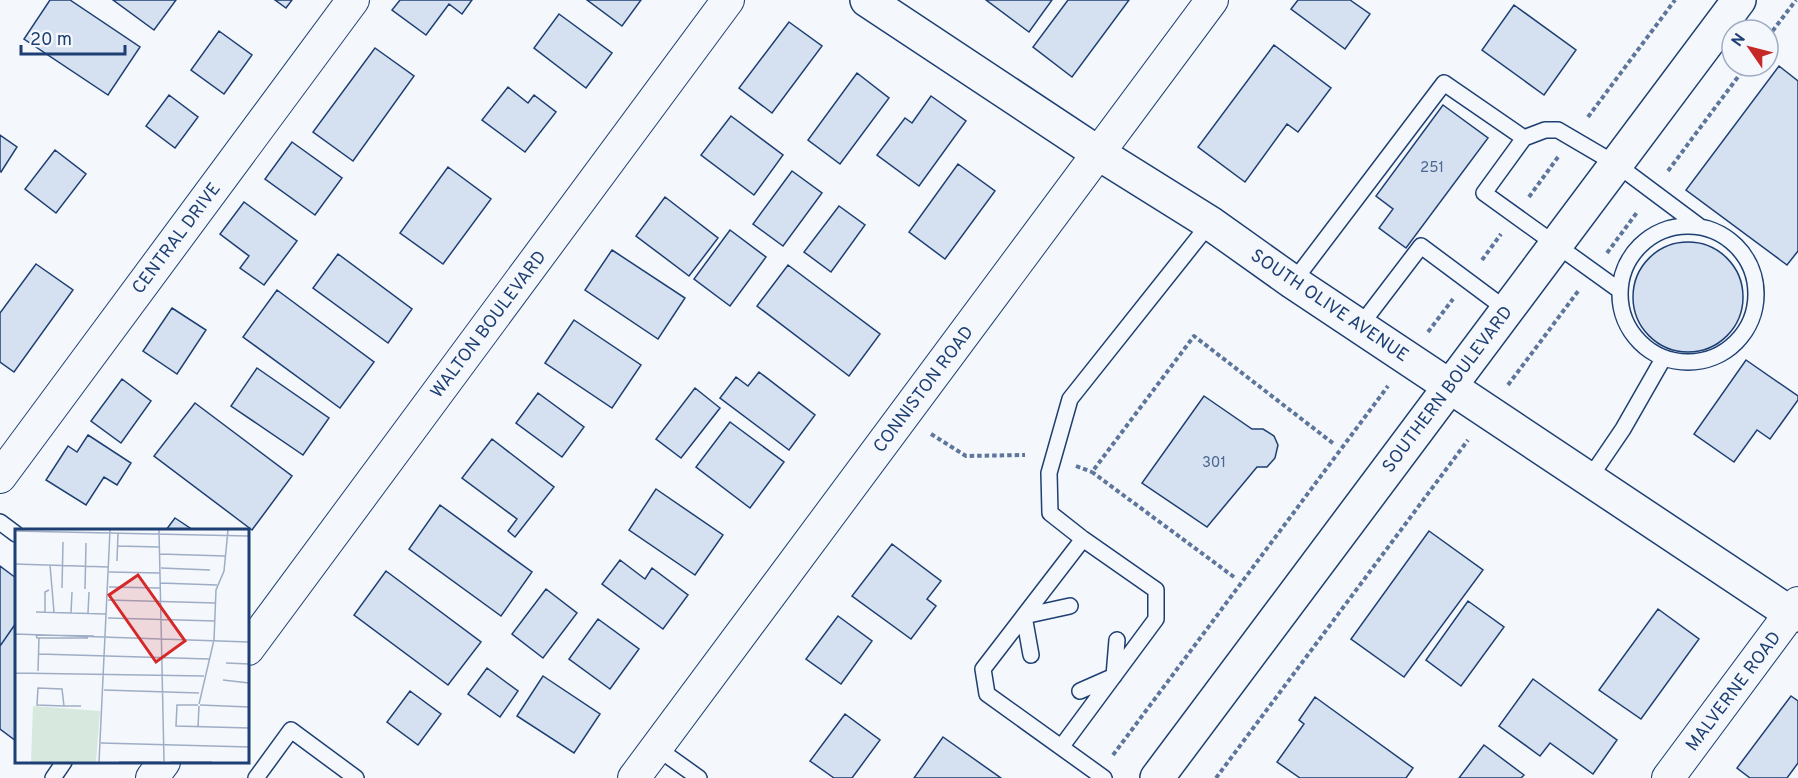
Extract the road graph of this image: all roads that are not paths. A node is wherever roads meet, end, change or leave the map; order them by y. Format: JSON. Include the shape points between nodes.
{"nodes":[{"id":1,"x":353,"y":0,"type":"edge"},
{"id":2,"x":728,"y":0,"type":"edge"},
{"id":3,"x":867,"y":0,"type":"edge"},
{"id":4,"x":1212,"y":0,"type":"edge"},
{"id":5,"x":1738,"y":0,"type":"edge"},
{"id":6,"x":1524,"y":138,"type":"junction"},
{"id":7,"x":1098,"y":153,"type":"junction"},
{"id":8,"x":1616,"y":164,"type":"junction"},
{"id":9,"x":1210,"y":223,"type":"junction"},
{"id":10,"x":1699,"y":226,"type":"junction"},
{"id":11,"x":1555,"y":245,"type":"junction"},
{"id":12,"x":1293,"y":282,"type":"junction"},
{"id":13,"x":1619,"y":290,"type":"junction"},
{"id":14,"x":1507,"y":310,"type":"junction"},
{"id":15,"x":1360,"y":327,"type":"junction"},
{"id":16,"x":1662,"y":359,"type":"junction"},
{"id":17,"x":1449,"y":386,"type":"junction"},
{"id":18,"x":0,"y":477,"type":"edge"},
{"id":19,"x":1589,"y":479,"type":"junction"},
{"id":20,"x":0,"y":522,"type":"edge"},
{"id":21,"x":15,"y":533,"type":"edge"},
{"id":22,"x":1083,"y":539,"type":"junction"},
{"id":23,"x":1070,"y":606,"type":"dead end"},
{"id":24,"x":1796,"y":614,"type":"edge"},
{"id":25,"x":1024,"y":616,"type":"junction"},
{"id":26,"x":1117,"y":640,"type":"dead end"},
{"id":27,"x":249,"y":648,"type":"edge"},
{"id":28,"x":1031,"y":655,"type":"dead end"},
{"id":29,"x":1114,"y":676,"type":"junction"},
{"id":30,"x":1080,"y":691,"type":"dead end"},
{"id":31,"x":1062,"y":747,"type":"junction"},
{"id":32,"x":657,"y":748,"type":"junction"},
{"id":33,"x":63,"y":763,"type":"edge"},
{"id":34,"x":163,"y":763,"type":"edge"},
{"id":35,"x":337,"y":772,"type":"edge"},
{"id":36,"x":1102,"y":776,"type":"edge"},
{"id":37,"x":53,"y":778,"type":"edge"},
{"id":38,"x":152,"y":778,"type":"edge"},
{"id":39,"x":256,"y":778,"type":"edge"},
{"id":40,"x":356,"y":778,"type":"edge"},
{"id":41,"x":634,"y":778,"type":"edge"},
{"id":42,"x":699,"y":778,"type":"edge"},
{"id":43,"x":1157,"y":778,"type":"edge"},
{"id":44,"x":1668,"y":778,"type":"edge"}],
"edges":[{"from":1,"to":18,"type":"street","name":"CENTRAL DRIVE"},
{"from":2,"to":27,"type":"street","name":"WALTON BOULEVARD"},
{"from":3,"to":7,"type":"street","name":"SOUTH OLIVE AVENUE"},
{"from":4,"to":7,"type":"street","name":"CONNISTON ROAD"},
{"from":5,"to":8,"type":"street","name":"SOUTHERN BOULEVARD"},
{"from":6,"to":8,"type":"lane","via":[[1553,129]]},
{"from":6,"to":11,"type":"lane","via":[[1484,193]]},
{"from":6,"to":12,"type":"lane","via":[[1444,83]]},
{"from":7,"to":9,"type":"street","name":"SOUTH OLIVE AVENUE"},
{"from":7,"to":32,"type":"street","name":"CONNISTON ROAD"},
{"from":8,"to":10,"type":"lane"},
{"from":8,"to":11,"type":"street","name":"SOUTHERN BOULEVARD"},
{"from":9,"to":12,"type":"street","name":"SOUTH OLIVE AVENUE"},
{"from":9,"to":22,"type":"lane","via":[[1070,399],[1048,474],[1050,513]]},
{"from":10,"to":13,"type":"lane","via":[[1676,227],[1654,234],[1637,248],[1624,267]]},
{"from":10,"to":16,"type":"lane","via":[[1720,234],[1738,248],[1750,267],[1756,289],[1754,312],[1744,333],[1728,350],[1708,360],[1685,363]]},
{"from":11,"to":13,"type":"lane"},
{"from":11,"to":14,"type":"street","name":"SOUTHERN BOULEVARD"},
{"from":12,"to":15,"type":"street","name":"SOUTH OLIVE AVENUE"},
{"from":13,"to":16,"type":"lane","via":[[1621,311],[1629,331],[1644,348]]},
{"from":14,"to":15,"type":"lane","via":[[1421,246]]},
{"from":14,"to":17,"type":"street","name":"SOUTHERN BOULEVARD"},
{"from":15,"to":17,"type":"street","name":"SOUTH OLIVE AVENUE"},
{"from":16,"to":19,"type":"lane","via":[[1623,429]]},
{"from":17,"to":19,"type":"street","name":"SOUTH OLIVE AVENUE"},
{"from":17,"to":43,"type":"street","name":"SOUTHERN BOULEVARD"},
{"from":19,"to":24,"type":"street","name":"SOUTH OLIVE AVENUE"},
{"from":20,"to":21,"type":"lane"},
{"from":22,"to":25,"type":"lane"},
{"from":22,"to":29,"type":"lane","via":[[1156,590],[1156,619]]},
{"from":23,"to":25,"type":"lane"},
{"from":24,"to":44,"type":"street","name":"MALVERNE ROAD"},
{"from":25,"to":28,"type":"lane"},
{"from":25,"to":31,"type":"lane","via":[[983,669],[987,694]]},
{"from":26,"to":29,"type":"lane"},
{"from":29,"to":30,"type":"lane"},
{"from":29,"to":31,"type":"lane"},
{"from":31,"to":36,"type":"lane"},
{"from":32,"to":41,"type":"street","name":"CONNISTON ROAD"},
{"from":32,"to":42,"type":"lane"},
{"from":33,"to":37,"type":"lane"},
{"from":34,"to":38,"type":"street"},
{"from":35,"to":39,"type":"lane","via":[[291,730]]},
{"from":35,"to":40,"type":"lane"}]}
